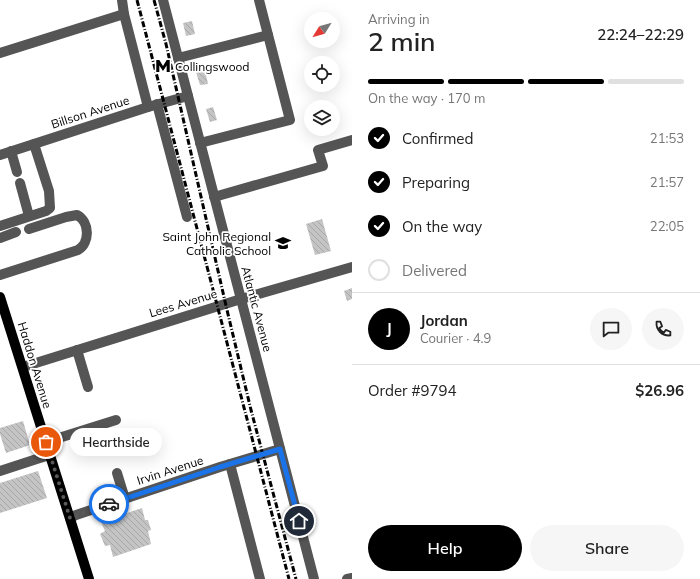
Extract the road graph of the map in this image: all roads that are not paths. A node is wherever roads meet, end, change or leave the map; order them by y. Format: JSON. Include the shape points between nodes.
{"nodes":[{"id":1,"x":122,"y":0,"type":"edge"},
{"id":2,"x":163,"y":0,"type":"edge"},
{"id":3,"x":259,"y":0,"type":"edge"},
{"id":4,"x":124,"y":14,"type":"junction"},
{"id":5,"x":268,"y":35,"type":"junction"},
{"id":6,"x":0,"y":53,"type":"edge"},
{"id":7,"x":178,"y":58,"type":"junction"},
{"id":8,"x":188,"y":96,"type":"junction"},
{"id":9,"x":152,"y":106,"type":"junction"},
{"id":10,"x":352,"y":140,"type":"edge"},
{"id":11,"x":200,"y":143,"type":"junction"},
{"id":12,"x":34,"y":144,"type":"junction"},
{"id":13,"x":11,"y":151,"type":"junction"},
{"id":14,"x":0,"y":155,"type":"edge"},
{"id":15,"x":17,"y":172,"type":"dead end"},
{"id":16,"x":20,"y":183,"type":"dead end"},
{"id":17,"x":214,"y":196,"type":"junction"},
{"id":18,"x":29,"y":216,"type":"junction"},
{"id":19,"x":187,"y":217,"type":"dead end"},
{"id":20,"x":0,"y":226,"type":"edge"},
{"id":21,"x":29,"y":229,"type":"dead end"},
{"id":22,"x":16,"y":232,"type":"dead end"},
{"id":23,"x":0,"y":238,"type":"edge"},
{"id":24,"x":352,"y":267,"type":"edge"},
{"id":25,"x":0,"y":275,"type":"edge"},
{"id":26,"x":241,"y":299,"type":"junction"},
{"id":27,"x":0,"y":300,"type":"edge"},
{"id":28,"x":77,"y":350,"type":"junction"},
{"id":29,"x":23,"y":367,"type":"junction"},
{"id":30,"x":88,"y":387,"type":"dead end"},
{"id":31,"x":116,"y":420,"type":"dead end"},
{"id":32,"x":46,"y":442,"type":"junction"},
{"id":33,"x":280,"y":449,"type":"junction"},
{"id":34,"x":49,"y":455,"type":"junction"},
{"id":35,"x":230,"y":464,"type":"junction"},
{"id":36,"x":0,"y":471,"type":"edge"},
{"id":37,"x":118,"y":473,"type":"dead end"},
{"id":38,"x":125,"y":499,"type":"junction"},
{"id":39,"x":70,"y":518,"type":"junction"},
{"id":40,"x":352,"y":578,"type":"edge"},
{"id":41,"x":89,"y":579,"type":"edge"},
{"id":42,"x":260,"y":579,"type":"edge"},
{"id":43,"x":314,"y":579,"type":"edge"},
{"id":44,"x":347,"y":579,"type":"edge"}],
"edges":[{"from":1,"to":4,"type":"street"},
{"from":2,"to":7,"type":"street","name":"Atlantic Avenue"},
{"from":3,"to":5,"type":"street"},
{"from":4,"to":6,"type":"street"},
{"from":4,"to":9,"type":"street"},
{"from":5,"to":7,"type":"street"},
{"from":5,"to":11,"type":"street","via":[[290,120]]},
{"from":7,"to":8,"type":"street","name":"Atlantic Avenue"},
{"from":8,"to":9,"type":"street","name":"Billson Avenue"},
{"from":8,"to":11,"type":"street","name":"Atlantic Avenue"},
{"from":9,"to":12,"type":"street","name":"Billson Avenue"},
{"from":9,"to":19,"type":"street"},
{"from":10,"to":17,"type":"street","via":[[318,150],[323,166]]},
{"from":11,"to":17,"type":"street","name":"Atlantic Avenue"},
{"from":12,"to":13,"type":"street","name":"Billson Avenue"},
{"from":12,"to":18,"type":"street","via":[[49,191],[50,208]]},
{"from":13,"to":14,"type":"street","name":"Billson Avenue"},
{"from":13,"to":15,"type":"street"},
{"from":16,"to":18,"type":"street"},
{"from":17,"to":26,"type":"street","name":"Atlantic Avenue"},
{"from":18,"to":20,"type":"street"},
{"from":21,"to":25,"type":"street","via":[[77,215],[84,220],[86,242],[78,250]]},
{"from":22,"to":23,"type":"street"},
{"from":24,"to":26,"type":"street","name":"Lees Avenue"},
{"from":26,"to":28,"type":"street","name":"Lees Avenue"},
{"from":26,"to":33,"type":"street","name":"Atlantic Avenue"},
{"from":27,"to":29,"type":"main road","name":"Haddon Avenue"},
{"from":28,"to":29,"type":"street","name":"Lees Avenue"},
{"from":28,"to":30,"type":"street"},
{"from":29,"to":32,"type":"main road","name":"Haddon Avenue"},
{"from":31,"to":32,"type":"street"},
{"from":32,"to":34,"type":"main road","name":"Haddon Avenue"},
{"from":33,"to":35,"type":"street","name":"Irvin Avenue"},
{"from":33,"to":43,"type":"street","name":"Atlantic Avenue"},
{"from":34,"to":36,"type":"street"},
{"from":34,"to":39,"type":"main road","name":"Haddon Avenue"},
{"from":35,"to":38,"type":"street","name":"Irvin Avenue"},
{"from":35,"to":42,"type":"street"},
{"from":37,"to":38,"type":"street"},
{"from":38,"to":39,"type":"street","name":"Irvin Avenue"},
{"from":39,"to":41,"type":"main road","name":"Haddon Avenue"},
{"from":40,"to":44,"type":"street"}]}
